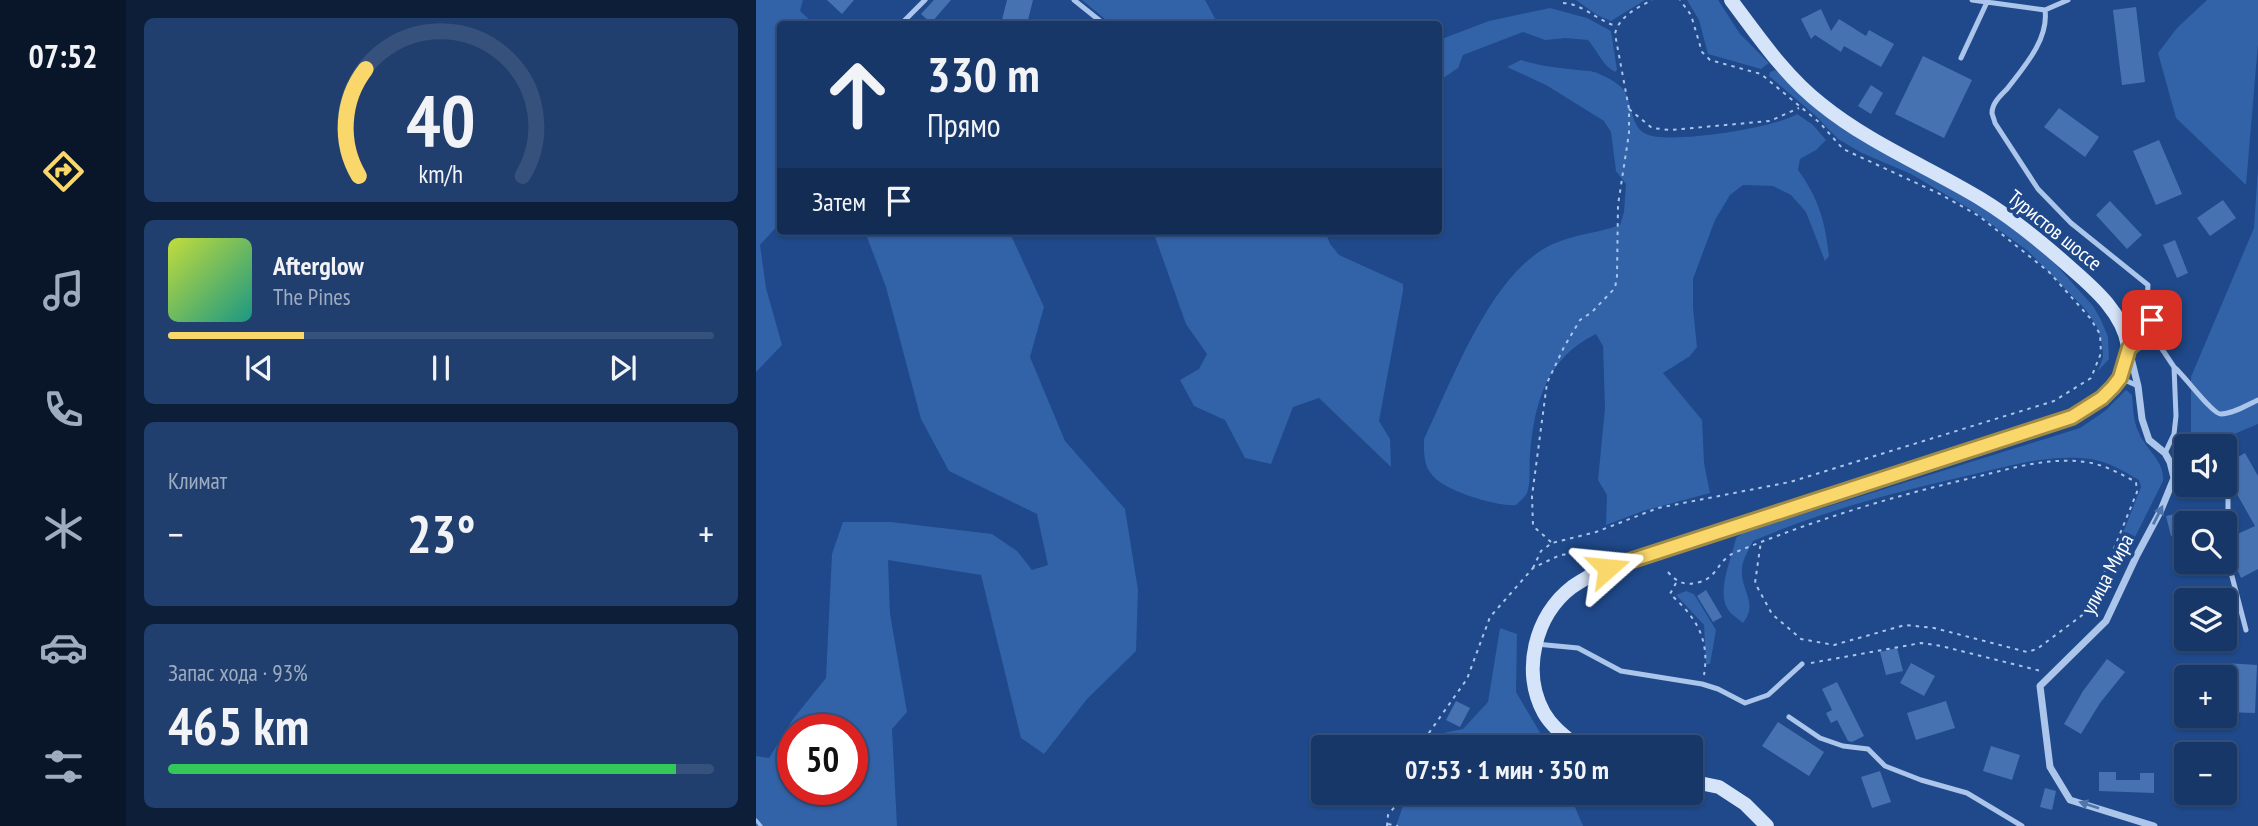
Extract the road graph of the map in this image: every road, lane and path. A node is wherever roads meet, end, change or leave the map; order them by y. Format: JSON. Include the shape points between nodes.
{"nodes":[{"id":1,"x":925,"y":0,"type":"edge"},
{"id":2,"x":1074,"y":0,"type":"edge"},
{"id":3,"x":1652,"y":0,"type":"edge"},
{"id":4,"x":1680,"y":0,"type":"edge"},
{"id":5,"x":1731,"y":0,"type":"edge"},
{"id":6,"x":1972,"y":0,"type":"edge"},
{"id":7,"x":2068,"y":0,"type":"edge"},
{"id":8,"x":1988,"y":1,"type":"edge"},
{"id":9,"x":1563,"y":3,"type":"dead end"},
{"id":10,"x":2045,"y":10,"type":"junction"},
{"id":11,"x":904,"y":21,"type":"edge"},
{"id":12,"x":1100,"y":21,"type":"edge"},
{"id":13,"x":1617,"y":26,"type":"junction"},
{"id":14,"x":1961,"y":58,"type":"dead end"},
{"id":15,"x":1800,"y":107,"type":"junction"},
{"id":16,"x":1629,"y":109,"type":"junction"},
{"id":17,"x":2143,"y":337,"type":"junction"},
{"id":18,"x":2129,"y":348,"type":"junction"},
{"id":19,"x":2175,"y":367,"type":"junction"},
{"id":20,"x":2138,"y":386,"type":"junction"},
{"id":21,"x":2113,"y":387,"type":"junction"},
{"id":22,"x":2258,"y":400,"type":"edge"},
{"id":23,"x":2165,"y":453,"type":"junction"},
{"id":24,"x":2170,"y":462,"type":"junction"},
{"id":25,"x":2174,"y":464,"type":"edge"},
{"id":26,"x":2226,"y":497,"type":"edge"},
{"id":27,"x":1761,"y":541,"type":"junction"},
{"id":28,"x":1552,"y":543,"type":"junction"},
{"id":29,"x":1602,"y":556,"type":"dead end"},
{"id":30,"x":1533,"y":568,"type":"junction"},
{"id":31,"x":1668,"y":572,"type":"dead end"},
{"id":32,"x":1676,"y":582,"type":"junction"},
{"id":33,"x":2246,"y":630,"type":"dead end"},
{"id":34,"x":1536,"y":643,"type":"junction"},
{"id":35,"x":1802,"y":664,"type":"joint"},
{"id":36,"x":1705,"y":669,"type":"dead end"},
{"id":37,"x":2053,"y":674,"type":"junction"},
{"id":38,"x":1789,"y":717,"type":"dead end"},
{"id":39,"x":1427,"y":735,"type":"edge"},
{"id":40,"x":1562,"y":735,"type":"edge"},
{"id":41,"x":1703,"y":783,"type":"edge"},
{"id":42,"x":1396,"y":805,"type":"edge"},
{"id":43,"x":1387,"y":825,"type":"edge"},
{"id":44,"x":1398,"y":826,"type":"edge"},
{"id":45,"x":1767,"y":826,"type":"edge"},
{"id":46,"x":2022,"y":826,"type":"edge"},
{"id":47,"x":2151,"y":826,"type":"edge"}],
"edges":[{"from":1,"to":11,"type":"lane"},
{"from":2,"to":12,"type":"lane"},
{"from":3,"to":13,"type":"path"},
{"from":4,"to":15,"type":"path","via":[[1691,15],[1702,52],[1710,60],[1761,74]]},
{"from":5,"to":18,"type":"main road","name":"Туристов шоссе","via":[[1770,52],[1820,103],[2035,236],[2108,303]]},
{"from":6,"to":8,"type":"lane"},
{"from":7,"to":10,"type":"lane"},
{"from":8,"to":10,"type":"lane"},
{"from":8,"to":14,"type":"lane"},
{"from":9,"to":13,"type":"path","via":[[1576,4],[1602,22]]},
{"from":10,"to":17,"type":"lane","via":[[2047,22],[2040,38],[1992,113],[2038,190],[2148,285],[2147,303],[2161,302]]},
{"from":13,"to":16,"type":"path"},
{"from":15,"to":16,"type":"path","via":[[1760,123],[1670,130],[1652,128]]},
{"from":15,"to":28,"type":"path","via":[[1843,149],[1979,216],[2049,272],[2100,334],[2101,353],[2091,378],[2054,401],[1975,427],[1779,485],[1658,508]]},
{"from":16,"to":28,"type":"path","via":[[1615,288],[1580,320],[1547,383],[1532,496],[1533,526]]},
{"from":17,"to":18,"type":"lane"},
{"from":17,"to":19,"type":"lane","via":[[2158,343]]},
{"from":18,"to":20,"type":"street","name":"улица Мира"},
{"from":18,"to":21,"type":"main road"},
{"from":19,"to":22,"type":"lane","via":[[2213,413]]},
{"from":19,"to":23,"type":"lane","via":[[2174,434]]},
{"from":20,"to":21,"type":"lane","via":[[2127,381]]},
{"from":20,"to":23,"type":"street","name":"улица Мира","via":[[2149,440]]},
{"from":21,"to":34,"type":"main road","via":[[2072,417],[1595,573],[1571,588],[1552,609]]},
{"from":23,"to":24,"type":"street","name":"улица Мира"},
{"from":24,"to":25,"type":"lane"},
{"from":37,"to":24,"type":"street","name":"улица Мира","one_way":true,"via":[[2106,621],[2174,478]]},
{"from":26,"to":33,"type":"lane","via":[[2228,561]]},
{"from":27,"to":27,"type":"path","via":[[1755,583],[1772,614],[1801,639],[1834,645],[1905,625],[2027,652],[2085,614],[2137,492],[2136,482],[2112,468],[2088,462],[2029,463],[1886,499]]},
{"from":27,"to":32,"type":"path","via":[[1729,554],[1709,578]]},
{"from":28,"to":30,"type":"path","via":[[1541,551]]},
{"from":29,"to":30,"type":"path","via":[[1592,552],[1560,555]]},
{"from":30,"to":39,"type":"path","via":[[1490,617],[1467,679]]},
{"from":31,"to":32,"type":"path"},
{"from":32,"to":36,"type":"path","via":[[1670,594],[1699,626]]},
{"from":34,"to":35,"type":"lane","via":[[1578,648],[1621,671],[1718,688],[1745,703],[1768,695]]},
{"from":34,"to":40,"type":"main road","via":[[1534,684],[1544,713]]},
{"from":35,"to":37,"type":"path","via":[[1921,643]]},
{"from":47,"to":37,"type":"street","name":"улица Мира","one_way":true,"via":[[2070,800],[2050,767],[2040,686]]},
{"from":38,"to":46,"type":"lane","via":[[1820,738],[1868,749],[1885,766],[1967,793]]},
{"from":41,"to":45,"type":"main road","via":[[1719,787],[1745,804]]},
{"from":42,"to":43,"type":"path"},
{"from":43,"to":44,"type":"path"}]}
